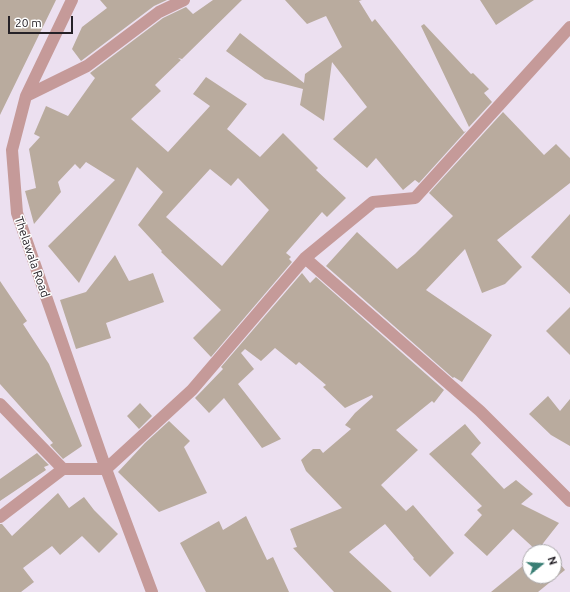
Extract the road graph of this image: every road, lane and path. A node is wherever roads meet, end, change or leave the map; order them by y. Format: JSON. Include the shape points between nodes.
{"nodes":[{"id":1,"x":72,"y":0,"type":"edge"},
{"id":2,"x":184,"y":0,"type":"edge"},
{"id":3,"x":570,"y":27,"type":"edge"},
{"id":4,"x":26,"y":96,"type":"junction"},
{"id":5,"x":305,"y":258,"type":"junction"},
{"id":6,"x":0,"y":404,"type":"edge"},
{"id":7,"x":63,"y":469,"type":"junction"},
{"id":8,"x":106,"y":469,"type":"junction"},
{"id":9,"x":570,"y":501,"type":"edge"},
{"id":10,"x":0,"y":517,"type":"edge"},
{"id":11,"x":152,"y":592,"type":"edge"}],
"edges":[{"from":1,"to":4,"type":"street","name":"Thelawala Road"},
{"from":2,"to":4,"type":"street","via":[[158,12],[87,66]]},
{"from":3,"to":5,"type":"street","via":[[415,198],[373,202]]},
{"from":4,"to":8,"type":"street","name":"Thelawala Road","via":[[12,150],[17,213]]},
{"from":5,"to":8,"type":"street","via":[[192,390]]},
{"from":5,"to":9,"type":"street","via":[[480,412]]},
{"from":6,"to":7,"type":"street"},
{"from":7,"to":8,"type":"street"},
{"from":7,"to":10,"type":"street"},
{"from":8,"to":11,"type":"street","name":"Thelawala Road"}]}
